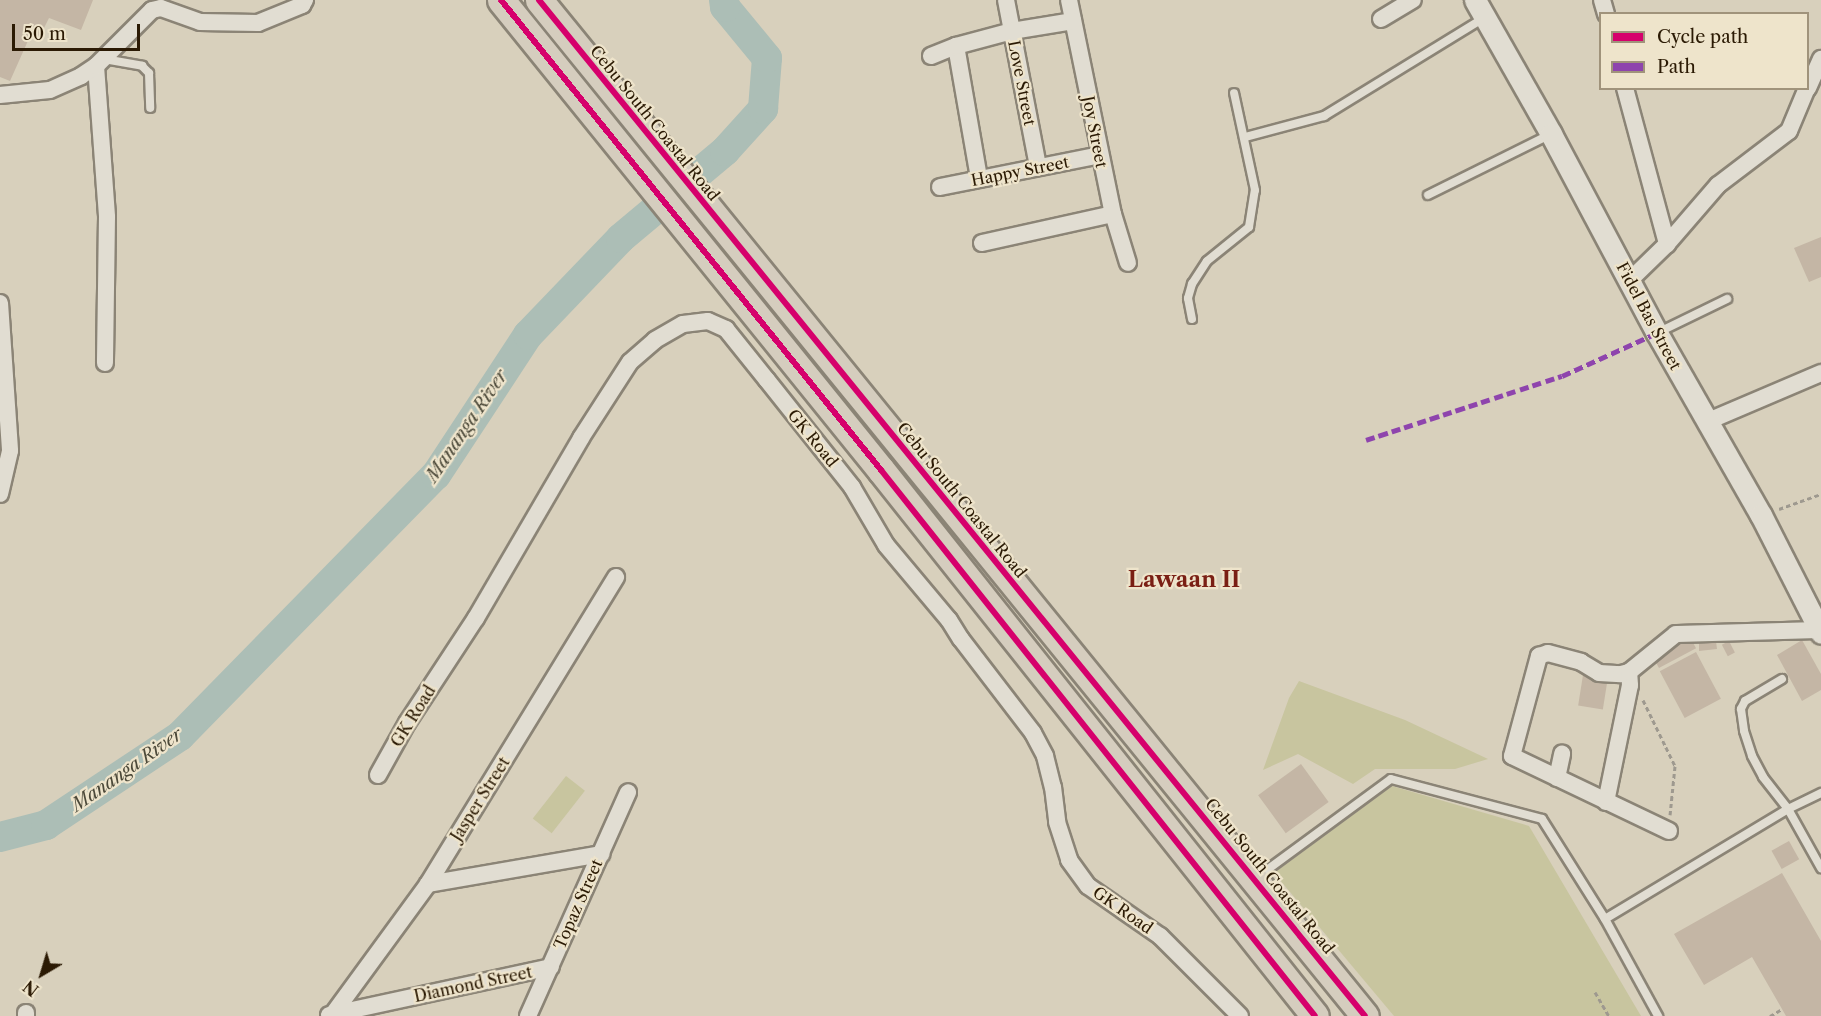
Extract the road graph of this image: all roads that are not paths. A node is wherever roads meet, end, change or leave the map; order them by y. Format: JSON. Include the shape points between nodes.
{"nodes":[{"id":1,"x":305,"y":0,"type":"edge"},
{"id":2,"x":501,"y":0,"type":"edge"},
{"id":3,"x":539,"y":0,"type":"edge"},
{"id":4,"x":1006,"y":0,"type":"edge"},
{"id":5,"x":1069,"y":0,"type":"edge"},
{"id":6,"x":1413,"y":0,"type":"edge"},
{"id":7,"x":1480,"y":8,"type":"edge"},
{"id":8,"x":1381,"y":20,"type":"dead end"},
{"id":9,"x":1073,"y":21,"type":"junction"},
{"id":10,"x":1012,"y":31,"type":"junction"},
{"id":11,"x":956,"y":46,"type":"junction"},
{"id":12,"x":931,"y":56,"type":"dead end"},
{"id":13,"x":1821,"y":59,"type":"edge"},
{"id":14,"x":99,"y":62,"type":"junction"},
{"id":15,"x":1809,"y":84,"type":"edge"},
{"id":16,"x":1626,"y":90,"type":"edge"},
{"id":17,"x":1806,"y":90,"type":"edge"},
{"id":18,"x":1234,"y":93,"type":"dead end"},
{"id":19,"x":0,"y":94,"type":"edge"},
{"id":20,"x":150,"y":108,"type":"dead end"},
{"id":21,"x":1551,"y":134,"type":"junction"},
{"id":22,"x":1245,"y":137,"type":"junction"},
{"id":23,"x":1100,"y":155,"type":"junction"},
{"id":24,"x":1038,"y":166,"type":"junction"},
{"id":25,"x":979,"y":178,"type":"junction"},
{"id":26,"x":940,"y":187,"type":"dead end"},
{"id":27,"x":1428,"y":195,"type":"dead end"},
{"id":28,"x":1113,"y":214,"type":"junction"},
{"id":29,"x":982,"y":243,"type":"dead end"},
{"id":30,"x":1666,"y":244,"type":"junction"},
{"id":31,"x":1128,"y":262,"type":"dead end"},
{"id":32,"x":1630,"y":280,"type":"junction"},
{"id":33,"x":1727,"y":298,"type":"dead end"},
{"id":34,"x":0,"y":303,"type":"edge"},
{"id":35,"x":1192,"y":319,"type":"dead end"},
{"id":36,"x":1657,"y":333,"type":"junction"},
{"id":37,"x":105,"y":363,"type":"dead end"},
{"id":38,"x":1821,"y":373,"type":"edge"},
{"id":39,"x":1706,"y":422,"type":"junction"},
{"id":40,"x":0,"y":494,"type":"edge"},
{"id":41,"x":616,"y":577,"type":"dead end"},
{"id":42,"x":1820,"y":631,"type":"edge"},
{"id":43,"x":1630,"y":679,"type":"junction"},
{"id":44,"x":1782,"y":679,"type":"dead end"},
{"id":45,"x":1562,"y":754,"type":"dead end"},
{"id":46,"x":378,"y":775,"type":"dead end"},
{"id":47,"x":1557,"y":778,"type":"junction"},
{"id":48,"x":628,"y":792,"type":"dead end"},
{"id":49,"x":1821,"y":793,"type":"edge"},
{"id":50,"x":1606,"y":802,"type":"junction"},
{"id":51,"x":1788,"y":809,"type":"junction"},
{"id":52,"x":1669,"y":831,"type":"road end"},
{"id":53,"x":601,"y":854,"type":"junction"},
{"id":54,"x":1821,"y":868,"type":"edge"},
{"id":55,"x":1255,"y":879,"type":"junction"},
{"id":56,"x":428,"y":884,"type":"junction"},
{"id":57,"x":1605,"y":919,"type":"junction"},
{"id":58,"x":551,"y":966,"type":"junction"},
{"id":59,"x":328,"y":1015,"type":"edge"},
{"id":60,"x":528,"y":1016,"type":"edge"},
{"id":61,"x":1240,"y":1016,"type":"edge"},
{"id":62,"x":1315,"y":1016,"type":"edge"},
{"id":63,"x":1365,"y":1016,"type":"edge"},
{"id":64,"x":1658,"y":1016,"type":"edge"}],
"edges":[{"from":1,"to":14,"type":"street","via":[[302,5],[258,23],[200,22],[161,9],[152,10]]},
{"from":2,"to":62,"type":"highway"},
{"from":3,"to":55,"type":"highway","name":"Cebu South Coastal Road"},
{"from":4,"to":10,"type":"street","name":"Love Street"},
{"from":5,"to":9,"type":"street","name":"Joy Street"},
{"from":6,"to":8,"type":"street"},
{"from":7,"to":21,"type":"street","name":"Fidel Bas Street"},
{"from":7,"to":22,"type":"lane","via":[[1324,116]]},
{"from":9,"to":10,"type":"street"},
{"from":9,"to":23,"type":"street","name":"Joy Street"},
{"from":10,"to":11,"type":"street"},
{"from":10,"to":24,"type":"street","name":"Love Street"},
{"from":11,"to":12,"type":"street"},
{"from":11,"to":25,"type":"street"},
{"from":13,"to":15,"type":"street"},
{"from":14,"to":19,"type":"street","via":[[73,81],[50,90]]},
{"from":14,"to":20,"type":"lane","via":[[142,66],[149,73]]},
{"from":14,"to":37,"type":"street","via":[[106,217]]},
{"from":16,"to":30,"type":"street"},
{"from":17,"to":30,"type":"street","via":[[1788,131],[1718,185]]},
{"from":18,"to":22,"type":"lane"},
{"from":21,"to":27,"type":"lane"},
{"from":21,"to":32,"type":"street","name":"Fidel Bas Street"},
{"from":22,"to":35,"type":"lane","via":[[1255,190],[1249,227],[1207,261],[1192,284],[1188,298]]},
{"from":23,"to":24,"type":"street","name":"Happy Street"},
{"from":23,"to":28,"type":"street","name":"Joy Street"},
{"from":24,"to":25,"type":"street","name":"Happy Street"},
{"from":25,"to":26,"type":"street","name":"Happy Street"},
{"from":28,"to":29,"type":"street"},
{"from":28,"to":31,"type":"street","name":"Joy Street"},
{"from":30,"to":32,"type":"street"},
{"from":32,"to":36,"type":"street","name":"Fidel Bas Street"},
{"from":33,"to":36,"type":"lane"},
{"from":34,"to":40,"type":"street","via":[[10,451]]},
{"from":36,"to":39,"type":"street","name":"Fidel Bas Street"},
{"from":38,"to":39,"type":"street"},
{"from":39,"to":42,"type":"street","name":"Fidel Bas Street","via":[[1761,515]]},
{"from":41,"to":56,"type":"street","name":"Jasper Street"},
{"from":42,"to":43,"type":"street","via":[[1676,634]]},
{"from":43,"to":47,"type":"street","via":[[1599,673],[1548,653],[1539,656],[1512,756]]},
{"from":43,"to":50,"type":"street"},
{"from":44,"to":51,"type":"lane","via":[[1753,695],[1741,709],[1752,756]]},
{"from":45,"to":47,"type":"street"},
{"from":46,"to":61,"type":"street","name":"GK Road","via":[[630,362],[655,340],[683,324],[708,321],[726,329],[852,487],[886,545],[949,620],[1034,733],[1045,756],[1057,822],[1069,860],[1088,886],[1160,936]]},
{"from":47,"to":50,"type":"street"},
{"from":48,"to":53,"type":"street","name":"Topaz Street"},
{"from":49,"to":51,"type":"lane"},
{"from":50,"to":52,"type":"street"},
{"from":51,"to":54,"type":"lane"},
{"from":51,"to":57,"type":"lane"},
{"from":53,"to":56,"type":"street"},
{"from":53,"to":58,"type":"street","name":"Topaz Street"},
{"from":55,"to":57,"type":"lane","via":[[1390,779],[1542,819]]},
{"from":55,"to":63,"type":"highway","name":"Cebu South Coastal Road"},
{"from":56,"to":59,"type":"street","name":"Jasper Street"},
{"from":57,"to":64,"type":"lane"},
{"from":58,"to":59,"type":"street","name":"Diamond Street"},
{"from":58,"to":60,"type":"street","name":"Topaz Street"}]}
